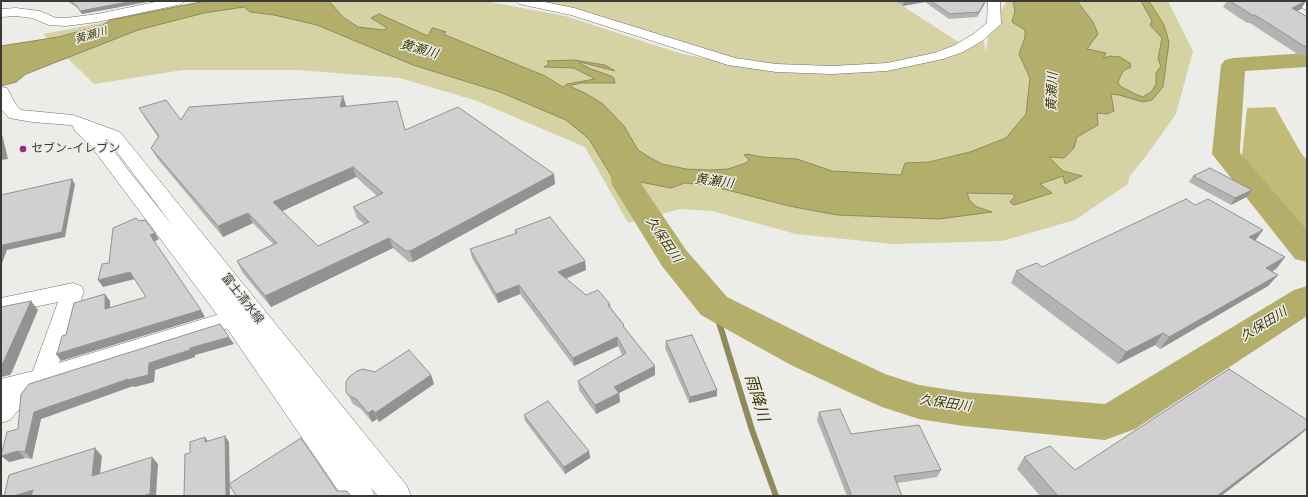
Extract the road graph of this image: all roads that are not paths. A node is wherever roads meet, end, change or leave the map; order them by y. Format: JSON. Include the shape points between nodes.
{"nodes":[{"id":1,"x":178,"y":1,"type":"edge"},
{"id":2,"x":523,"y":1,"type":"edge"},
{"id":3,"x":994,"y":1,"type":"edge"},
{"id":4,"x":1295,"y":1,"type":"edge"},
{"id":5,"x":164,"y":2,"type":"edge"},
{"id":6,"x":1307,"y":6,"type":"edge"},
{"id":7,"x":1,"y":13,"type":"edge"},
{"id":8,"x":5,"y":99,"type":"edge"},
{"id":9,"x":73,"y":120,"type":"junction"},
{"id":10,"x":1,"y":306,"type":"edge"},
{"id":11,"x":233,"y":318,"type":"junction"},
{"id":12,"x":34,"y":380,"type":"junction"},
{"id":13,"x":1,"y":389,"type":"edge"},
{"id":14,"x":1,"y":413,"type":"edge"},
{"id":15,"x":360,"y":496,"type":"edge"},
{"id":16,"x":396,"y":496,"type":"edge"}],
"edges":[{"from":1,"to":5,"type":"street"},
{"from":2,"to":3,"type":"street","via":[[574,12],[733,62],[776,68],[832,70],[887,67],[958,49],[994,24]]},
{"from":4,"to":6,"type":"street"},
{"from":5,"to":7,"type":"street","via":[[97,18],[66,22],[54,22],[35,14]]},
{"from":8,"to":9,"type":"main road","name":"富士清水線","via":[[15,114]]},
{"from":9,"to":11,"type":"main road","name":"富士清水線","via":[[98,142]]},
{"from":9,"to":16,"type":"main road","name":"富士清水線","via":[[114,136]]},
{"from":10,"to":12,"type":"street","via":[[73,291]]},
{"from":11,"to":12,"type":"street"},
{"from":11,"to":15,"type":"main road","name":"富士清水線"},
{"from":12,"to":13,"type":"street"},
{"from":12,"to":14,"type":"street"}]}
